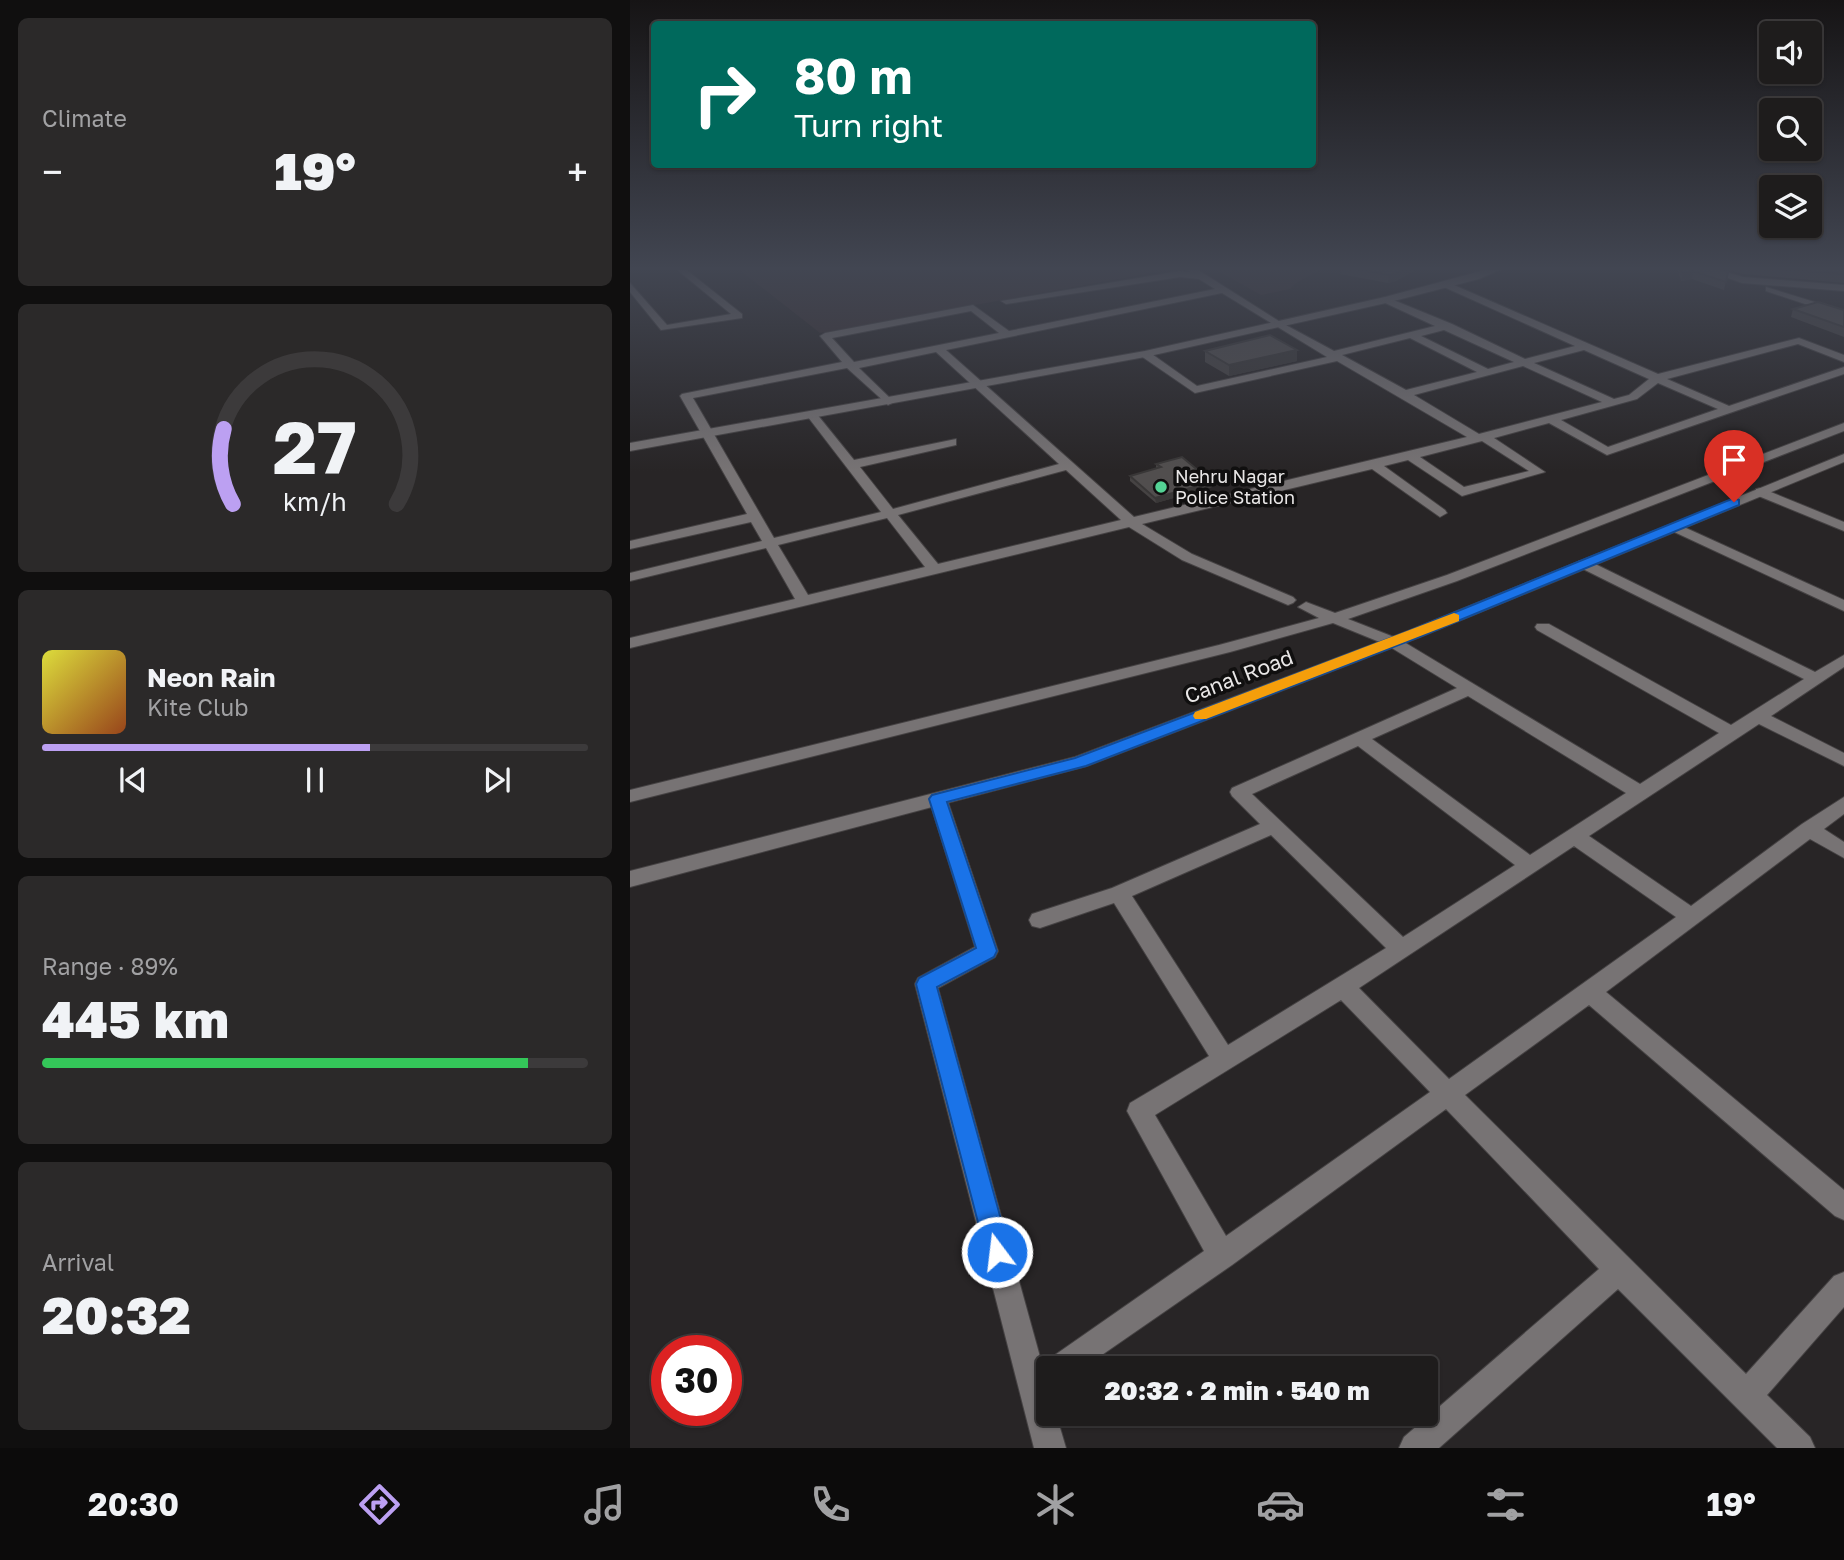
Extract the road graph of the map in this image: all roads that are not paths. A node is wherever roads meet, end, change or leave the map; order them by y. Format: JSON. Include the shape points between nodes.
{"nodes":[{"id":1,"x":827,"y":336,"type":"edge"},
{"id":2,"x":1005,"y":336,"type":"edge"},
{"id":3,"x":1230,"y":336,"type":"edge"},
{"id":4,"x":1297,"y":336,"type":"edge"},
{"id":5,"x":1409,"y":336,"type":"edge"},
{"id":6,"x":1412,"y":336,"type":"edge"},
{"id":7,"x":1468,"y":336,"type":"edge"},
{"id":8,"x":1562,"y":336,"type":"edge"},
{"id":9,"x":1586,"y":346,"type":"junction"},
{"id":10,"x":939,"y":349,"type":"junction"},
{"id":11,"x":1145,"y":354,"type":"junction"},
{"id":12,"x":1334,"y":356,"type":"junction"},
{"id":13,"x":1844,"y":359,"type":"edge"},
{"id":14,"x":1525,"y":362,"type":"junction"},
{"id":15,"x":851,"y":365,"type":"junction"},
{"id":16,"x":1844,"y":370,"type":"edge"},
{"id":17,"x":1486,"y":372,"type":"junction"},
{"id":18,"x":1657,"y":378,"type":"junction"},
{"id":19,"x":979,"y":385,"type":"junction"},
{"id":20,"x":1405,"y":394,"type":"junction"},
{"id":21,"x":888,"y":402,"type":"junction"},
{"id":22,"x":1613,"y":403,"type":"junction"},
{"id":23,"x":1727,"y":409,"type":"junction"},
{"id":24,"x":812,"y":415,"type":"junction"},
{"id":25,"x":1550,"y":419,"type":"junction"},
{"id":26,"x":1844,"y":427,"type":"edge"},
{"id":27,"x":706,"y":433,"type":"junction"},
{"id":28,"x":1480,"y":437,"type":"junction"},
{"id":29,"x":952,"y":442,"type":"dead end"},
{"id":30,"x":630,"y":447,"type":"edge"},
{"id":31,"x":1410,"y":456,"type":"junction"},
{"id":32,"x":1844,"y":458,"type":"edge"},
{"id":33,"x":1373,"y":464,"type":"junction"},
{"id":34,"x":851,"y":465,"type":"junction"},
{"id":35,"x":1067,"y":466,"type":"junction"},
{"id":36,"x":1761,"y":492,"type":"junction"},
{"id":37,"x":1440,"y":513,"type":"dead end"},
{"id":38,"x":888,"y":514,"type":"junction"},
{"id":39,"x":754,"y":517,"type":"junction"},
{"id":40,"x":1131,"y":522,"type":"junction"},
{"id":41,"x":1675,"y":527,"type":"junction"},
{"id":42,"x":1844,"y":527,"type":"edge"},
{"id":43,"x":769,"y":542,"type":"junction"},
{"id":44,"x":630,"y":545,"type":"edge"},
{"id":45,"x":1584,"y":564,"type":"junction"},
{"id":46,"x":933,"y":568,"type":"junction"},
{"id":47,"x":630,"y":576,"type":"edge"},
{"id":48,"x":803,"y":600,"type":"junction"},
{"id":49,"x":1289,"y":600,"type":"dead end"},
{"id":50,"x":1844,"y":606,"type":"edge"},
{"id":51,"x":1306,"y":607,"type":"dead end"},
{"id":52,"x":1332,"y":619,"type":"junction"},
{"id":53,"x":1543,"y":627,"type":"dead end"},
{"id":54,"x":1393,"y":642,"type":"junction"},
{"id":55,"x":630,"y":643,"type":"edge"},
{"id":56,"x":1844,"y":660,"type":"edge"},
{"id":57,"x":1815,"y":678,"type":"junction"},
{"id":58,"x":1469,"y":689,"type":"junction"},
{"id":59,"x":1758,"y":716,"type":"junction"},
{"id":60,"x":1732,"y":733,"type":"junction"},
{"id":61,"x":1359,"y":738,"type":"junction"},
{"id":62,"x":1844,"y":760,"type":"edge"},
{"id":63,"x":1640,"y":793,"type":"junction"},
{"id":64,"x":630,"y":796,"type":"edge"},
{"id":65,"x":938,"y":799,"type":"junction"},
{"id":66,"x":1844,"y":804,"type":"edge"},
{"id":67,"x":1274,"y":826,"type":"junction"},
{"id":68,"x":1810,"y":829,"type":"junction"},
{"id":69,"x":1574,"y":836,"type":"junction"},
{"id":70,"x":1844,"y":851,"type":"edge"},
{"id":71,"x":1528,"y":864,"type":"junction"},
{"id":72,"x":630,"y":879,"type":"edge"},
{"id":73,"x":1119,"y":892,"type":"junction"},
{"id":74,"x":1691,"y":917,"type":"junction"},
{"id":75,"x":1040,"y":920,"type":"dead end"},
{"id":76,"x":1401,"y":949,"type":"junction"},
{"id":77,"x":1343,"y":987,"type":"junction"},
{"id":78,"x":1590,"y":992,"type":"junction"},
{"id":79,"x":1224,"y":1059,"type":"junction"},
{"id":80,"x":1448,"y":1092,"type":"junction"},
{"id":81,"x":1844,"y":1207,"type":"edge"},
{"id":82,"x":1222,"y":1255,"type":"junction"},
{"id":83,"x":1619,"y":1270,"type":"junction"},
{"id":84,"x":1844,"y":1286,"type":"edge"},
{"id":85,"x":1076,"y":1356,"type":"edge"},
{"id":86,"x":1036,"y":1367,"type":"edge"},
{"id":87,"x":1746,"y":1395,"type":"junction"},
{"id":88,"x":1047,"y":1426,"type":"edge"},
{"id":89,"x":1050,"y":1448,"type":"edge"},
{"id":90,"x":1415,"y":1448,"type":"edge"},
{"id":91,"x":1799,"y":1448,"type":"edge"}],
"edges":[{"from":1,"to":15,"type":"street"},
{"from":2,"to":10,"type":"street"},
{"from":3,"to":11,"type":"street"},
{"from":4,"to":12,"type":"street"},
{"from":5,"to":12,"type":"street"},
{"from":6,"to":17,"type":"street"},
{"from":7,"to":14,"type":"street"},
{"from":8,"to":9,"type":"street"},
{"from":9,"to":14,"type":"street"},
{"from":9,"to":18,"type":"street"},
{"from":10,"to":15,"type":"street"},
{"from":10,"to":19,"type":"street"},
{"from":11,"to":12,"type":"street","via":[[1195,390]]},
{"from":11,"to":19,"type":"street"},
{"from":12,"to":20,"type":"street"},
{"from":13,"to":18,"type":"street","via":[[1799,341]]},
{"from":14,"to":17,"type":"street"},
{"from":14,"to":22,"type":"street"},
{"from":15,"to":21,"type":"street"},
{"from":15,"to":27,"type":"street","via":[[687,396]]},
{"from":16,"to":23,"type":"street"},
{"from":17,"to":20,"type":"street"},
{"from":18,"to":22,"type":"street","via":[[1633,397]]},
{"from":18,"to":23,"type":"street"},
{"from":19,"to":21,"type":"street"},
{"from":19,"to":35,"type":"street"},
{"from":20,"to":28,"type":"street"},
{"from":21,"to":24,"type":"street"},
{"from":22,"to":25,"type":"street"},
{"from":23,"to":25,"type":"street","via":[[1607,450]]},
{"from":24,"to":27,"type":"street"},
{"from":24,"to":34,"type":"street"},
{"from":25,"to":28,"type":"street"},
{"from":26,"to":52,"type":"street","via":[[1452,578]]},
{"from":27,"to":30,"type":"street"},
{"from":27,"to":39,"type":"street"},
{"from":28,"to":31,"type":"street"},
{"from":28,"to":31,"type":"street","via":[[1539,472],[1462,492]]},
{"from":29,"to":34,"type":"street"},
{"from":31,"to":33,"type":"street"},
{"from":32,"to":36,"type":"street","name":"Canal Road"},
{"from":33,"to":37,"type":"street"},
{"from":33,"to":40,"type":"street"},
{"from":34,"to":38,"type":"street"},
{"from":35,"to":38,"type":"street"},
{"from":35,"to":40,"type":"street"},
{"from":36,"to":41,"type":"street","name":"Canal Road"},
{"from":36,"to":42,"type":"street"},
{"from":38,"to":43,"type":"street"},
{"from":38,"to":46,"type":"street"},
{"from":39,"to":43,"type":"street"},
{"from":39,"to":44,"type":"street"},
{"from":40,"to":46,"type":"street"},
{"from":40,"to":49,"type":"street","via":[[1176,552]]},
{"from":41,"to":45,"type":"street","name":"Canal Road"},
{"from":41,"to":50,"type":"street"},
{"from":43,"to":47,"type":"street"},
{"from":43,"to":48,"type":"street"},
{"from":45,"to":54,"type":"street","name":"Canal Road"},
{"from":45,"to":57,"type":"street"},
{"from":46,"to":48,"type":"street"},
{"from":48,"to":55,"type":"street"},
{"from":51,"to":52,"type":"street"},
{"from":52,"to":54,"type":"street"},
{"from":52,"to":64,"type":"street"},
{"from":53,"to":60,"type":"street"},
{"from":54,"to":58,"type":"street"},
{"from":54,"to":65,"type":"street","name":"Canal Road","via":[[1080,762]]},
{"from":56,"to":57,"type":"street"},
{"from":57,"to":59,"type":"street"},
{"from":58,"to":61,"type":"street"},
{"from":58,"to":63,"type":"street"},
{"from":59,"to":60,"type":"street"},
{"from":59,"to":62,"type":"street"},
{"from":60,"to":63,"type":"street"},
{"from":61,"to":67,"type":"street","via":[[1239,792]]},
{"from":61,"to":71,"type":"street"},
{"from":63,"to":69,"type":"street"},
{"from":65,"to":72,"type":"street","name":"Canal Road"},
{"from":65,"to":86,"type":"street","via":[[987,951],[926,984]]},
{"from":66,"to":68,"type":"street"},
{"from":67,"to":73,"type":"street"},
{"from":67,"to":76,"type":"street"},
{"from":68,"to":70,"type":"street"},
{"from":68,"to":74,"type":"street"},
{"from":69,"to":71,"type":"street"},
{"from":69,"to":74,"type":"street"},
{"from":71,"to":76,"type":"street"},
{"from":73,"to":75,"type":"street"},
{"from":73,"to":79,"type":"street"},
{"from":74,"to":78,"type":"street"},
{"from":76,"to":77,"type":"street"},
{"from":77,"to":79,"type":"street"},
{"from":77,"to":80,"type":"street"},
{"from":78,"to":80,"type":"street"},
{"from":78,"to":81,"type":"street"},
{"from":79,"to":82,"type":"street","via":[[1139,1111]]},
{"from":80,"to":82,"type":"street"},
{"from":80,"to":83,"type":"street"},
{"from":82,"to":85,"type":"street"},
{"from":83,"to":87,"type":"street"},
{"from":83,"to":90,"type":"street"},
{"from":84,"to":87,"type":"street"},
{"from":87,"to":91,"type":"street"},
{"from":88,"to":89,"type":"street"}]}
